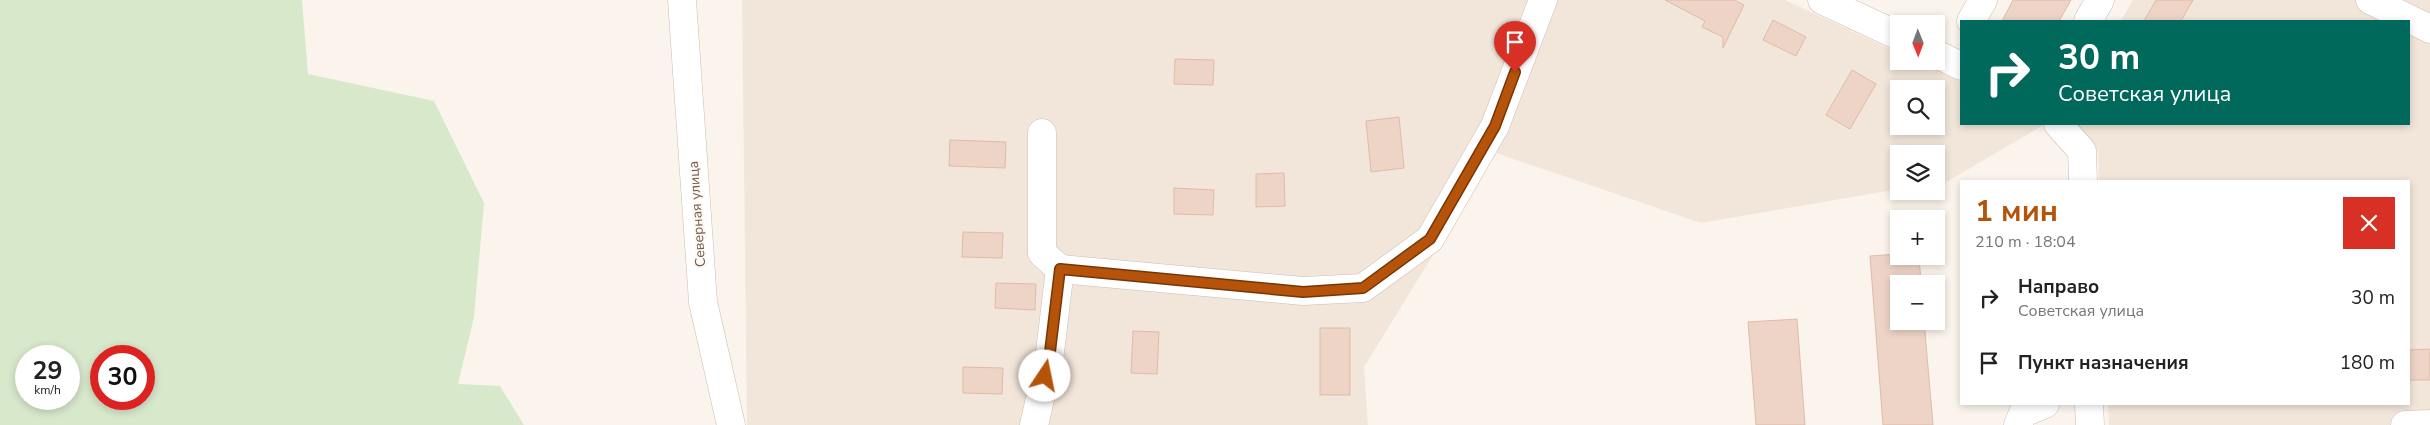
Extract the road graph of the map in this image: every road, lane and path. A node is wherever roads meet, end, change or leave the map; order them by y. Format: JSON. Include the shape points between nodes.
{"nodes":[{"id":1,"x":682,"y":0,"type":"edge"},
{"id":2,"x":1543,"y":0,"type":"edge"},
{"id":3,"x":1822,"y":0,"type":"edge"},
{"id":4,"x":1982,"y":0,"type":"edge"},
{"id":5,"x":2100,"y":0,"type":"edge"},
{"id":6,"x":2370,"y":0,"type":"edge"},
{"id":7,"x":1972,"y":20,"type":"edge"},
{"id":8,"x":2089,"y":20,"type":"edge"},
{"id":9,"x":2430,"y":29,"type":"edge"},
{"id":10,"x":1890,"y":32,"type":"edge"},
{"id":11,"x":2059,"y":125,"type":"edge"},
{"id":12,"x":1042,"y":133,"type":"dead end"},
{"id":13,"x":2083,"y":180,"type":"edge"},
{"id":14,"x":1060,"y":269,"type":"junction"},
{"id":15,"x":2043,"y":405,"type":"edge"},
{"id":16,"x":2089,"y":405,"type":"edge"},
{"id":17,"x":2430,"y":424,"type":"edge"},
{"id":18,"x":731,"y":425,"type":"edge"},
{"id":19,"x":1034,"y":425,"type":"edge"},
{"id":20,"x":2018,"y":425,"type":"edge"},
{"id":21,"x":2090,"y":425,"type":"edge"},
{"id":22,"x":2405,"y":425,"type":"edge"}],
"edges":[{"from":1,"to":18,"type":"street","name":"Северная улица","via":[[703,302]]},
{"from":2,"to":14,"type":"street","via":[[1495,126],[1430,239],[1363,288],[1303,292]]},
{"from":3,"to":10,"type":"street"},
{"from":4,"to":7,"type":"street"},
{"from":5,"to":8,"type":"street"},
{"from":6,"to":9,"type":"street"},
{"from":11,"to":13,"type":"street","via":[[2082,151]]},
{"from":12,"to":14,"type":"street","via":[[1042,253]]},
{"from":14,"to":19,"type":"street","via":[[1049,360]]},
{"from":15,"to":20,"type":"street","via":[[2023,413]]},
{"from":16,"to":21,"type":"street"},
{"from":17,"to":22,"type":"street"}]}
